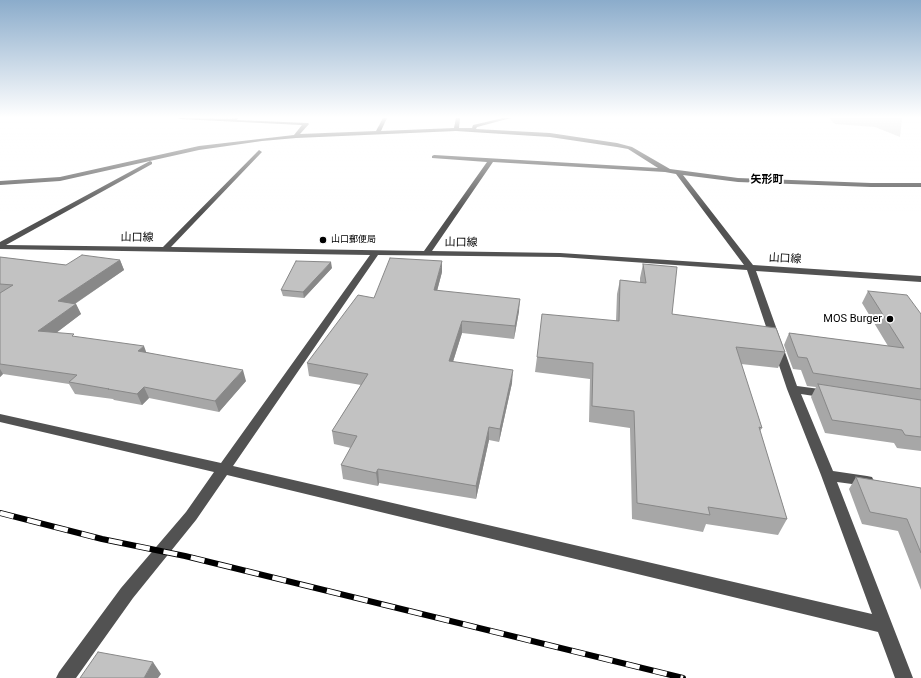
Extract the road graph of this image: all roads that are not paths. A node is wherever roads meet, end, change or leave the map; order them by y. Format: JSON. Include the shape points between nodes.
{"nodes":[{"id":1,"x":198,"y":150,"type":"edge"},
{"id":2,"x":633,"y":150,"type":"edge"},
{"id":3,"x":259,"y":152,"type":"dead end"},
{"id":4,"x":434,"y":157,"type":"dead end"},
{"id":5,"x":158,"y":158,"type":"junction"},
{"id":6,"x":491,"y":160,"type":"junction"},
{"id":7,"x":668,"y":170,"type":"junction"},
{"id":8,"x":677,"y":171,"type":"junction"},
{"id":9,"x":0,"y":183,"type":"edge"},
{"id":10,"x":921,"y":185,"type":"edge"},
{"id":11,"x":0,"y":246,"type":"edge"},
{"id":12,"x":164,"y":250,"type":"junction"},
{"id":13,"x":375,"y":253,"type":"junction"},
{"id":14,"x":426,"y":253,"type":"junction"},
{"id":15,"x":752,"y":268,"type":"junction"},
{"id":16,"x":921,"y":280,"type":"edge"},
{"id":17,"x":793,"y":389,"type":"junction"},
{"id":18,"x":838,"y":396,"type":"edge"},
{"id":19,"x":0,"y":418,"type":"edge"},
{"id":20,"x":223,"y":469,"type":"junction"},
{"id":21,"x":828,"y":475,"type":"junction"},
{"id":22,"x":882,"y":483,"type":"edge"},
{"id":23,"x":884,"y":625,"type":"junction"},
{"id":24,"x":65,"y":678,"type":"edge"},
{"id":25,"x":904,"y":678,"type":"edge"}],
"edges":[{"from":1,"to":5,"type":"street"},
{"from":2,"to":7,"type":"street"},
{"from":3,"to":12,"type":"street"},
{"from":4,"to":6,"type":"street"},
{"from":5,"to":9,"type":"street","via":[[60,179]]},
{"from":5,"to":11,"type":"street"},
{"from":6,"to":7,"type":"street"},
{"from":6,"to":14,"type":"street"},
{"from":7,"to":8,"type":"street"},
{"from":8,"to":10,"type":"street","via":[[750,181]]},
{"from":8,"to":15,"type":"street"},
{"from":11,"to":12,"type":"street","name":"山口線"},
{"from":12,"to":13,"type":"street","name":"山口線"},
{"from":13,"to":14,"type":"street","name":"山口線"},
{"from":13,"to":20,"type":"street"},
{"from":14,"to":15,"type":"street","name":"山口線","via":[[560,255]]},
{"from":15,"to":16,"type":"street","name":"山口線"},
{"from":15,"to":17,"type":"street"},
{"from":17,"to":18,"type":"street"},
{"from":17,"to":21,"type":"street"},
{"from":19,"to":20,"type":"street"},
{"from":20,"to":23,"type":"street"},
{"from":20,"to":24,"type":"street","via":[[191,516],[127,593]]},
{"from":21,"to":22,"type":"street"},
{"from":21,"to":23,"type":"street"},
{"from":23,"to":25,"type":"street"}]}
